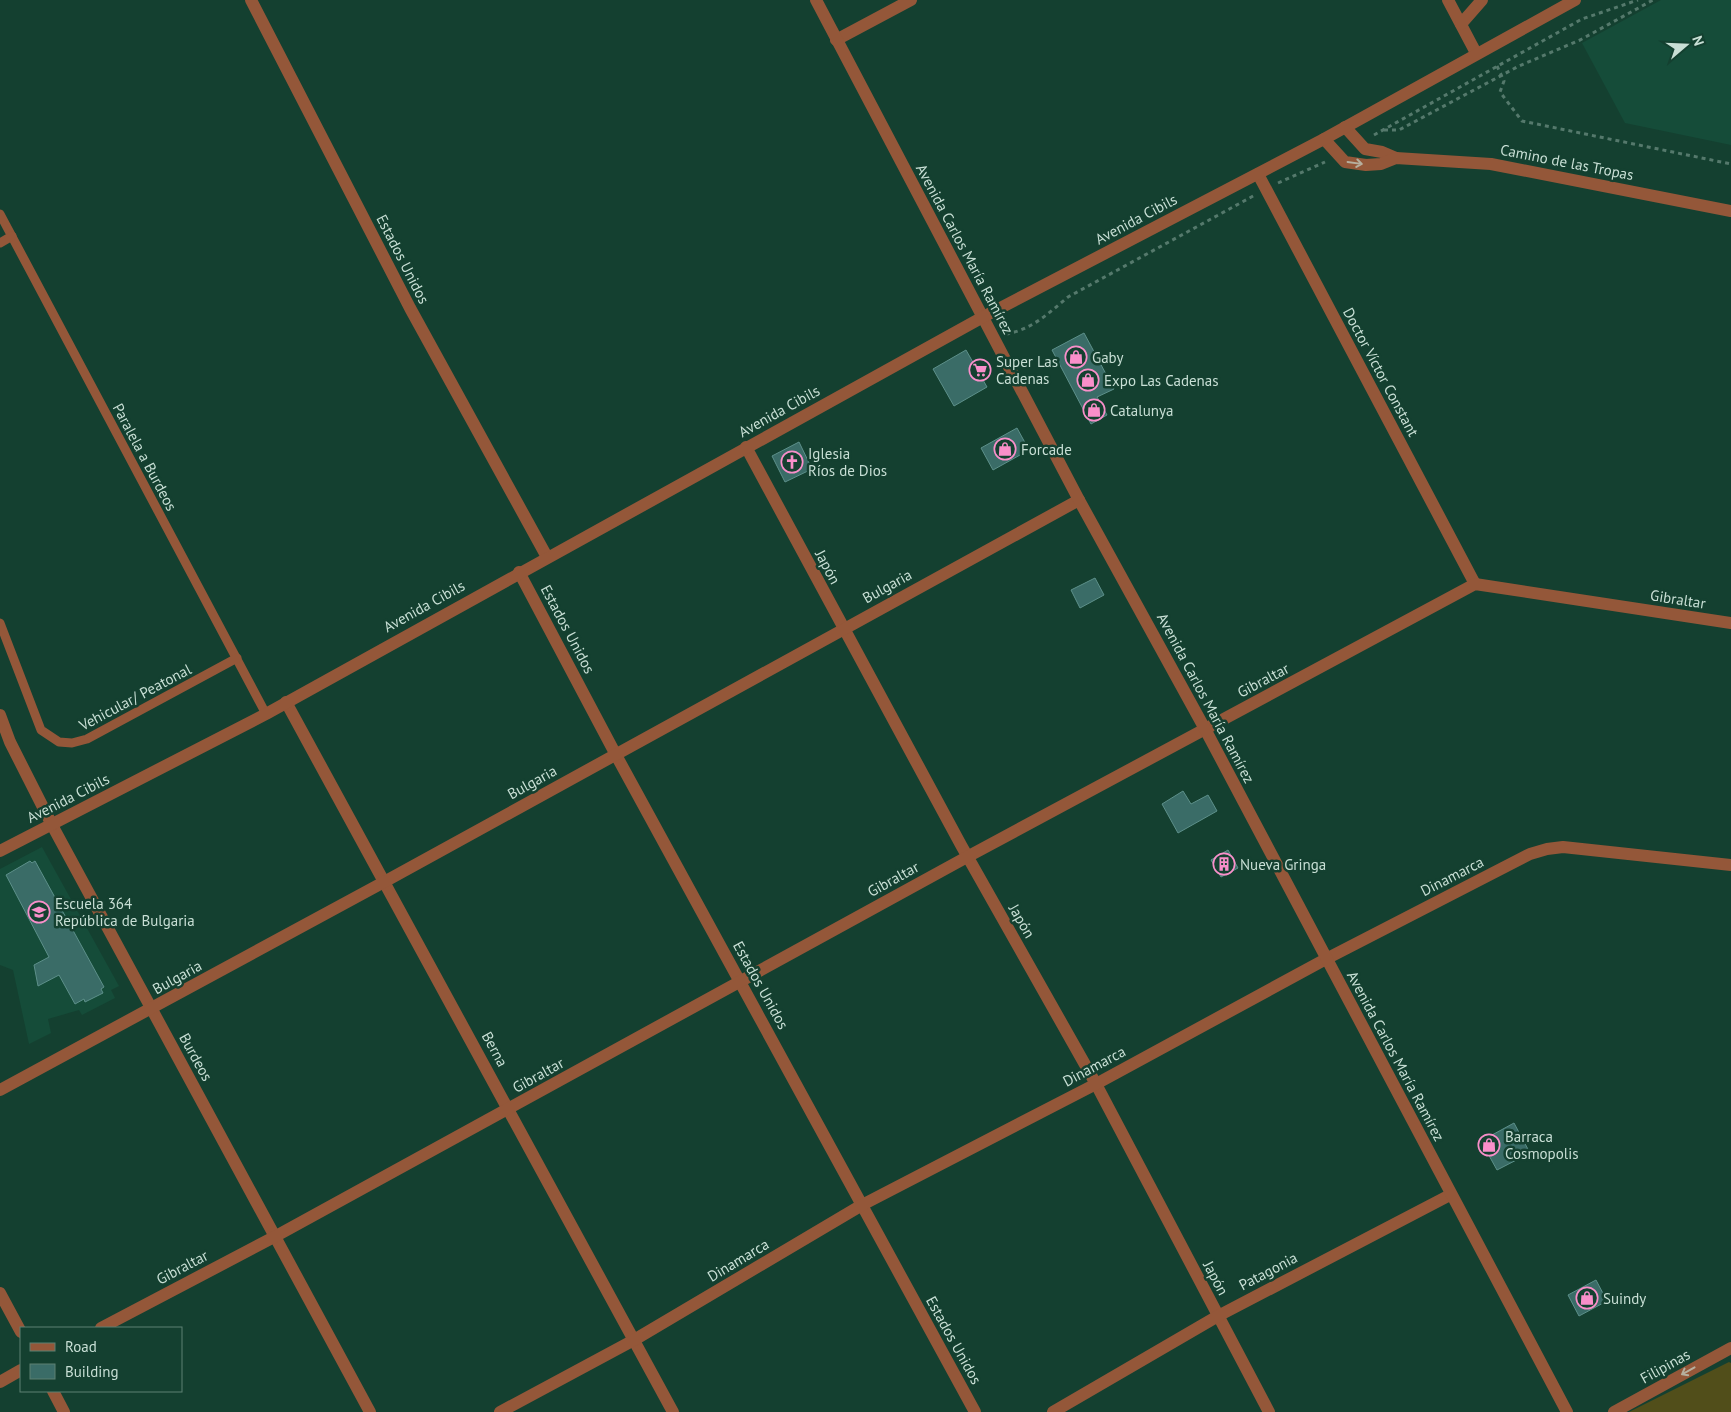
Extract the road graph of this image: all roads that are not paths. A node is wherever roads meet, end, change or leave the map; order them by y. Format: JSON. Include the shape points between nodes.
{"nodes":[{"id":1,"x":250,"y":0,"type":"edge"},
{"id":2,"x":816,"y":0,"type":"edge"},
{"id":3,"x":911,"y":0,"type":"edge"},
{"id":4,"x":1448,"y":0,"type":"edge"},
{"id":5,"x":1482,"y":0,"type":"edge"},
{"id":6,"x":1575,"y":0,"type":"edge"},
{"id":7,"x":1461,"y":24,"type":"junction"},
{"id":8,"x":836,"y":40,"type":"junction"},
{"id":9,"x":1482,"y":50,"type":"junction"},
{"id":10,"x":1346,"y":127,"type":"junction"},
{"id":11,"x":1324,"y":140,"type":"junction"},
{"id":12,"x":1396,"y":158,"type":"junction"},
{"id":13,"x":1258,"y":174,"type":"junction"},
{"id":14,"x":1731,"y":211,"type":"edge"},
{"id":15,"x":0,"y":214,"type":"edge"},
{"id":16,"x":12,"y":236,"type":"junction"},
{"id":17,"x":0,"y":243,"type":"edge"},
{"id":18,"x":983,"y":317,"type":"junction"},
{"id":19,"x":746,"y":447,"type":"junction"},
{"id":20,"x":1079,"y":500,"type":"junction"},
{"id":21,"x":547,"y":556,"type":"junction"},
{"id":22,"x":519,"y":572,"type":"junction"},
{"id":23,"x":1475,"y":584,"type":"junction"},
{"id":24,"x":0,"y":623,"type":"edge"},
{"id":25,"x":1731,"y":623,"type":"edge"},
{"id":26,"x":843,"y":629,"type":"junction"},
{"id":27,"x":237,"y":658,"type":"junction"},
{"id":28,"x":286,"y":702,"type":"junction"},
{"id":29,"x":266,"y":714,"type":"junction"},
{"id":30,"x":0,"y":715,"type":"edge"},
{"id":31,"x":1205,"y":729,"type":"junction"},
{"id":32,"x":616,"y":755,"type":"junction"},
{"id":33,"x":52,"y":825,"type":"junction"},
{"id":34,"x":0,"y":851,"type":"edge"},
{"id":35,"x":967,"y":857,"type":"junction"},
{"id":36,"x":1731,"y":865,"type":"edge"},
{"id":37,"x":384,"y":882,"type":"junction"},
{"id":38,"x":1326,"y":959,"type":"junction"},
{"id":39,"x":740,"y":980,"type":"junction"},
{"id":40,"x":152,"y":1009,"type":"junction"},
{"id":41,"x":1096,"y":1084,"type":"junction"},
{"id":42,"x":0,"y":1090,"type":"edge"},
{"id":43,"x":509,"y":1110,"type":"junction"},
{"id":44,"x":1450,"y":1194,"type":"junction"},
{"id":45,"x":862,"y":1204,"type":"junction"},
{"id":46,"x":276,"y":1236,"type":"junction"},
{"id":47,"x":0,"y":1293,"type":"edge"},
{"id":48,"x":1218,"y":1316,"type":"junction"},
{"id":49,"x":102,"y":1327,"type":"edge"},
{"id":50,"x":20,"y":1330,"type":"edge"},
{"id":51,"x":634,"y":1340,"type":"junction"},
{"id":52,"x":1731,"y":1348,"type":"edge"},
{"id":53,"x":20,"y":1371,"type":"edge"},
{"id":54,"x":0,"y":1382,"type":"edge"},
{"id":55,"x":54,"y":1392,"type":"edge"},
{"id":56,"x":64,"y":1412,"type":"edge"},
{"id":57,"x":370,"y":1412,"type":"edge"},
{"id":58,"x":500,"y":1412,"type":"edge"},
{"id":59,"x":673,"y":1412,"type":"edge"},
{"id":60,"x":975,"y":1412,"type":"edge"},
{"id":61,"x":1053,"y":1412,"type":"edge"},
{"id":62,"x":1269,"y":1412,"type":"edge"},
{"id":63,"x":1567,"y":1412,"type":"edge"},
{"id":64,"x":1614,"y":1412,"type":"edge"}],
"edges":[{"from":1,"to":21,"type":"street","name":"Estados Unidos","via":[[410,308]]},
{"from":2,"to":8,"type":"street","name":"Avenida Carlos María Ramírez"},
{"from":3,"to":8,"type":"street"},
{"from":4,"to":7,"type":"street"},
{"from":5,"to":7,"type":"street"},
{"from":6,"to":9,"type":"street","name":"Avenida Cibils"},
{"from":7,"to":9,"type":"street"},
{"from":8,"to":18,"type":"street","name":"Avenida Carlos María Ramírez"},
{"from":9,"to":10,"type":"street","name":"Avenida Cibils"},
{"from":10,"to":11,"type":"street","name":"Avenida Cibils"},
{"from":10,"to":12,"type":"street","name":"Camino de las Tropas","via":[[1365,149]]},
{"from":11,"to":12,"type":"street","name":"Camino de las Tropas","one_way":true,"via":[[1346,162],[1381,164]]},
{"from":11,"to":13,"type":"street","name":"Avenida Cibils"},
{"from":12,"to":14,"type":"street","name":"Camino de las Tropas","via":[[1491,164]]},
{"from":13,"to":18,"type":"street","name":"Avenida Cibils"},
{"from":13,"to":23,"type":"street","name":"Doctor Víctor Constant"},
{"from":15,"to":16,"type":"lane","name":"Paralela a Burdeos"},
{"from":16,"to":17,"type":"lane"},
{"from":16,"to":27,"type":"lane","name":"Paralela a Burdeos"},
{"from":18,"to":19,"type":"street","name":"Avenida Cibils"},
{"from":18,"to":20,"type":"street","name":"Avenida Carlos María Ramírez"},
{"from":19,"to":21,"type":"street","name":"Avenida Cibils"},
{"from":19,"to":26,"type":"street","name":"Japón"},
{"from":20,"to":26,"type":"street","name":"Bulgaria"},
{"from":20,"to":31,"type":"street","name":"Avenida Carlos María Ramírez"},
{"from":21,"to":22,"type":"street","name":"Avenida Cibils"},
{"from":22,"to":28,"type":"street","name":"Avenida Cibils"},
{"from":22,"to":32,"type":"street","name":"Estados Unidos"},
{"from":23,"to":25,"type":"street","name":"Gibraltar"},
{"from":23,"to":31,"type":"street","name":"Gibraltar"},
{"from":24,"to":27,"type":"lane","name":"Vehicular/ Peatonal","via":[[41,730],[59,742],[72,744]]},
{"from":26,"to":32,"type":"street","name":"Bulgaria"},
{"from":26,"to":35,"type":"street","name":"Japón"},
{"from":27,"to":29,"type":"lane","name":"Paralela a Burdeos"},
{"from":28,"to":29,"type":"street","name":"Avenida Cibils"},
{"from":28,"to":37,"type":"street","name":"Berna"},
{"from":29,"to":33,"type":"street","name":"Avenida Cibils"},
{"from":30,"to":33,"type":"street","name":"Burdeos"},
{"from":31,"to":35,"type":"street","name":"Gibraltar"},
{"from":31,"to":38,"type":"street","name":"Avenida Carlos María Ramírez"},
{"from":32,"to":37,"type":"street","name":"Bulgaria"},
{"from":32,"to":39,"type":"street","name":"Estados Unidos"},
{"from":33,"to":34,"type":"street","name":"Avenida Cibils"},
{"from":33,"to":40,"type":"street","name":"Burdeos"},
{"from":35,"to":39,"type":"street","name":"Gibraltar"},
{"from":35,"to":41,"type":"street","name":"Japón"},
{"from":36,"to":38,"type":"street","name":"Dinamarca","via":[[1563,847],[1547,849],[1530,854]]},
{"from":37,"to":40,"type":"street","name":"Bulgaria"},
{"from":37,"to":43,"type":"street","name":"Berna"},
{"from":38,"to":41,"type":"street","name":"Dinamarca"},
{"from":38,"to":44,"type":"street","name":"Avenida Carlos María Ramírez"},
{"from":39,"to":43,"type":"street","name":"Gibraltar"},
{"from":39,"to":45,"type":"street","name":"Estados Unidos"},
{"from":40,"to":42,"type":"street","name":"Bulgaria"},
{"from":40,"to":46,"type":"street","name":"Burdeos"},
{"from":41,"to":45,"type":"street","name":"Dinamarca"},
{"from":41,"to":48,"type":"street","name":"Japón"},
{"from":43,"to":46,"type":"street","name":"Gibraltar"},
{"from":43,"to":51,"type":"street","name":"Berna"},
{"from":44,"to":48,"type":"street","name":"Patagonia"},
{"from":44,"to":63,"type":"street","name":"Avenida Carlos María Ramírez"},
{"from":45,"to":51,"type":"street","name":"Dinamarca"},
{"from":45,"to":60,"type":"street","name":"Estados Unidos"},
{"from":46,"to":49,"type":"street","name":"Gibraltar"},
{"from":46,"to":57,"type":"street","name":"Burdeos"},
{"from":47,"to":50,"type":"street"},
{"from":48,"to":61,"type":"street","name":"Patagonia"},
{"from":48,"to":62,"type":"street","name":"Japón"},
{"from":51,"to":58,"type":"street","name":"Dinamarca"},
{"from":51,"to":59,"type":"street","name":"Berna"},
{"from":52,"to":64,"type":"street","name":"Filipinas","one_way":true},
{"from":53,"to":54,"type":"street"},
{"from":55,"to":56,"type":"street"}]}
